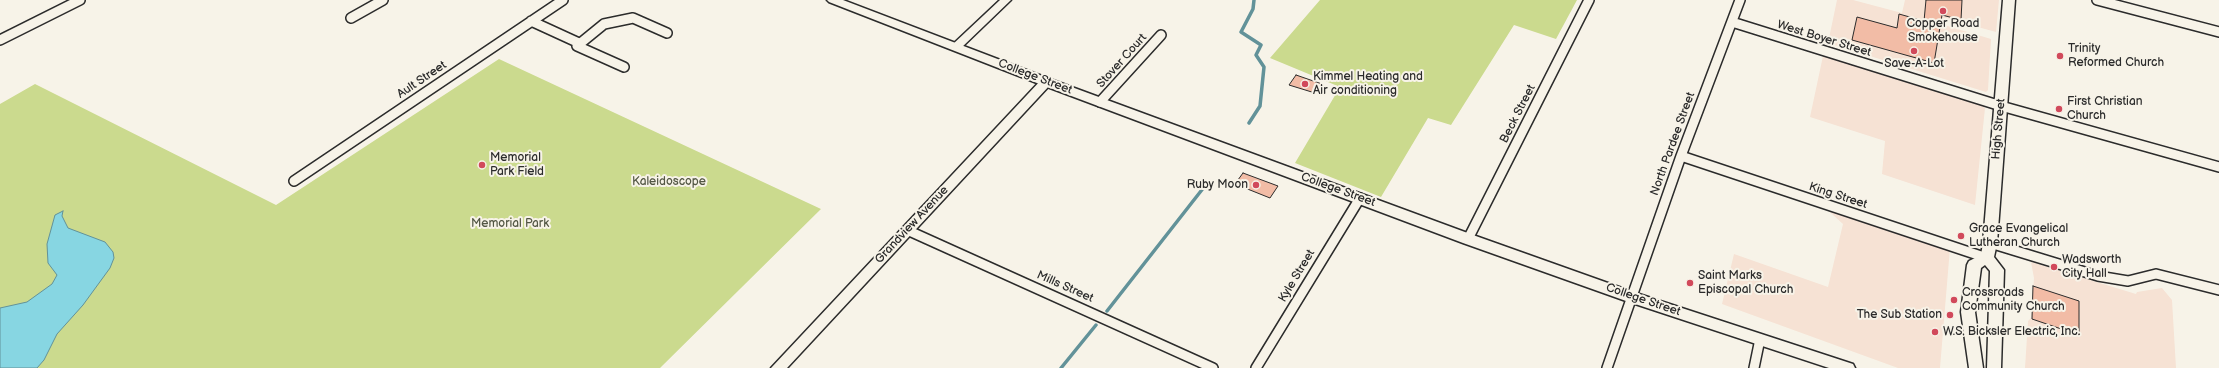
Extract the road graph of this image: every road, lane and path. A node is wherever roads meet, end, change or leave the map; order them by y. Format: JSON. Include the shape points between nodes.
{"nodes":[{"id":1,"x":80,"y":0,"type":"edge"},
{"id":2,"x":383,"y":0,"type":"edge"},
{"id":3,"x":564,"y":0,"type":"edge"},
{"id":4,"x":833,"y":0,"type":"edge"},
{"id":5,"x":1006,"y":0,"type":"edge"},
{"id":6,"x":1589,"y":0,"type":"edge"},
{"id":7,"x":1740,"y":0,"type":"edge"},
{"id":8,"x":2009,"y":0,"type":"edge"},
{"id":9,"x":2097,"y":0,"type":"edge"},
{"id":10,"x":351,"y":18,"type":"dead end"},
{"id":11,"x":531,"y":21,"type":"junction"},
{"id":12,"x":1732,"y":22,"type":"junction"},
{"id":13,"x":2219,"y":32,"type":"edge"},
{"id":14,"x":667,"y":34,"type":"dead end"},
{"id":15,"x":1161,"y":35,"type":"dead end"},
{"id":16,"x":0,"y":40,"type":"edge"},
{"id":17,"x":579,"y":42,"type":"junction"},
{"id":18,"x":956,"y":47,"type":"junction"},
{"id":19,"x":624,"y":67,"type":"dead end"},
{"id":20,"x":1046,"y":82,"type":"junction"},
{"id":21,"x":1100,"y":102,"type":"junction"},
{"id":22,"x":2001,"y":106,"type":"junction"},
{"id":23,"x":1681,"y":156,"type":"junction"},
{"id":24,"x":2219,"y":167,"type":"edge"},
{"id":25,"x":294,"y":181,"type":"dead end"},
{"id":26,"x":1360,"y":198,"type":"junction"},
{"id":27,"x":907,"y":230,"type":"junction"},
{"id":28,"x":1468,"y":239,"type":"junction"},
{"id":29,"x":1990,"y":243,"type":"junction"},
{"id":30,"x":1987,"y":258,"type":"junction"},
{"id":31,"x":2219,"y":290,"type":"edge"},
{"id":32,"x":1631,"y":297,"type":"junction"},
{"id":33,"x":1760,"y":339,"type":"junction"},
{"id":34,"x":778,"y":368,"type":"edge"},
{"id":35,"x":1213,"y":368,"type":"edge"},
{"id":36,"x":1256,"y":368,"type":"edge"},
{"id":37,"x":1607,"y":368,"type":"edge"},
{"id":38,"x":1754,"y":368,"type":"edge"},
{"id":39,"x":1848,"y":368,"type":"edge"},
{"id":40,"x":1976,"y":368,"type":"edge"},
{"id":41,"x":1994,"y":368,"type":"edge"}],
"edges":[{"from":1,"to":16,"type":"street"},
{"from":2,"to":10,"type":"street"},
{"from":3,"to":11,"type":"street","name":"Ault Street"},
{"from":4,"to":18,"type":"main road","name":"College Street"},
{"from":5,"to":18,"type":"street"},
{"from":6,"to":28,"type":"street","name":"Beck Street"},
{"from":7,"to":12,"type":"street","name":"North Pardee Street"},
{"from":8,"to":22,"type":"main road","name":"High Street"},
{"from":9,"to":13,"type":"street"},
{"from":11,"to":17,"type":"street"},
{"from":11,"to":25,"type":"street","name":"Ault Street"},
{"from":12,"to":22,"type":"street","name":"West Boyer Street"},
{"from":12,"to":23,"type":"street","name":"North Pardee Street"},
{"from":14,"to":17,"type":"street","via":[[633,18],[604,24]]},
{"from":15,"to":21,"type":"street","name":"Stover Court"},
{"from":17,"to":19,"type":"street","via":[[577,46]]},
{"from":18,"to":20,"type":"main road","name":"College Street"},
{"from":20,"to":21,"type":"main road","name":"College Street"},
{"from":20,"to":27,"type":"street","name":"Grandview Avenue"},
{"from":21,"to":26,"type":"main road","name":"College Street"},
{"from":22,"to":24,"type":"street","name":"West Boyer Street"},
{"from":22,"to":29,"type":"main road","name":"High Street"},
{"from":23,"to":30,"type":"street","name":"King Street"},
{"from":23,"to":32,"type":"street","name":"North Pardee Street"},
{"from":26,"to":28,"type":"main road","name":"College Street"},
{"from":26,"to":36,"type":"street","name":"Kyle Street"},
{"from":27,"to":34,"type":"street","name":"Grandview Avenue"},
{"from":27,"to":35,"type":"street","name":"Mills Street"},
{"from":28,"to":32,"type":"main road","name":"College Street"},
{"from":29,"to":30,"type":"main road","name":"High Street"},
{"from":29,"to":31,"type":"street","via":[[2098,276],[2128,281],[2156,274]]},
{"from":30,"to":40,"type":"main road","via":[[1974,265],[1969,298],[1968,312]]},
{"from":30,"to":41,"type":"main road","via":[[1997,270]]},
{"from":32,"to":33,"type":"main road","name":"College Street"},
{"from":32,"to":37,"type":"street","name":"North Pardee Street"},
{"from":33,"to":38,"type":"street"},
{"from":33,"to":39,"type":"main road","name":"College Street"}]}
